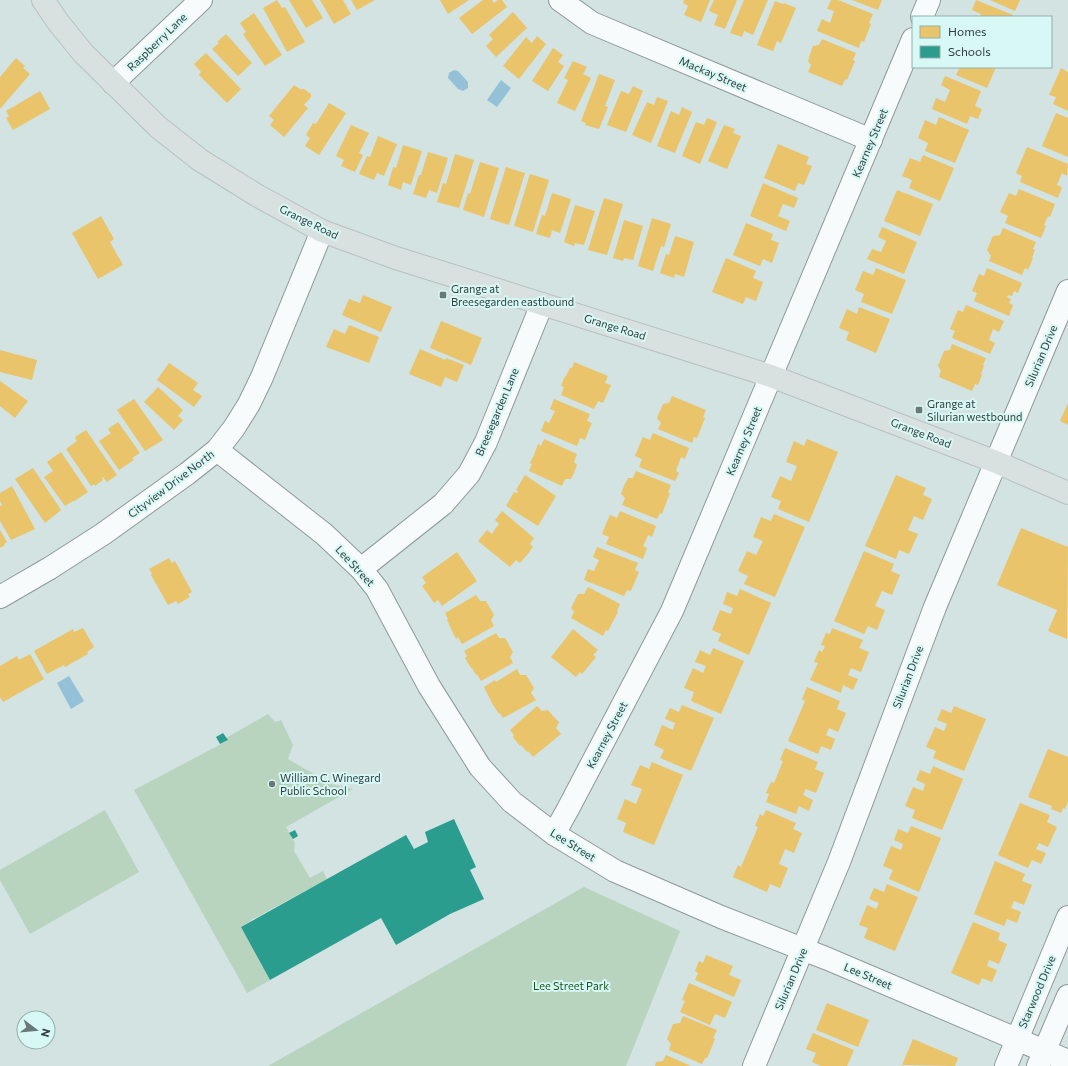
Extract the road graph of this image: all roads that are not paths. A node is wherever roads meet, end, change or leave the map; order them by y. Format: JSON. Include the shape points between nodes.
{"nodes":[{"id":1,"x":44,"y":0,"type":"edge"},
{"id":2,"x":201,"y":0,"type":"edge"},
{"id":3,"x":560,"y":0,"type":"edge"},
{"id":4,"x":929,"y":0,"type":"edge"},
{"id":5,"x":922,"y":16,"type":"edge"},
{"id":6,"x":912,"y":41,"type":"edge"},
{"id":7,"x":113,"y":83,"type":"junction"},
{"id":8,"x":871,"y":140,"type":"junction"},
{"id":9,"x":322,"y":231,"type":"junction"},
{"id":10,"x":1068,"y":291,"type":"edge"},
{"id":11,"x":542,"y":304,"type":"junction"},
{"id":12,"x":772,"y":376,"type":"junction"},
{"id":13,"x":216,"y":450,"type":"junction"},
{"id":14,"x":996,"y":462,"type":"junction"},
{"id":15,"x":1068,"y":493,"type":"edge"},
{"id":16,"x":361,"y":569,"type":"junction"},
{"id":17,"x":0,"y":596,"type":"edge"},
{"id":18,"x":554,"y":834,"type":"junction"},
{"id":19,"x":1068,"y":918,"type":"edge"},
{"id":20,"x":803,"y":950,"type":"junction"},
{"id":21,"x":1068,"y":996,"type":"edge"},
{"id":22,"x":1017,"y":1039,"type":"junction"},
{"id":23,"x":1041,"y":1059,"type":"edge"},
{"id":24,"x":1068,"y":1061,"type":"edge"},
{"id":25,"x":754,"y":1066,"type":"edge"},
{"id":26,"x":1006,"y":1066,"type":"edge"}],
"edges":[{"from":1,"to":7,"type":"main road","name":"Grange Road","via":[[83,53]]},
{"from":2,"to":7,"type":"street","name":"Raspberry Lane"},
{"from":3,"to":8,"type":"street","name":"Mackay Street","via":[[592,23]]},
{"from":4,"to":5,"type":"street"},
{"from":6,"to":8,"type":"street","name":"Kearney Street"},
{"from":7,"to":9,"type":"main road","name":"Grange Road","via":[[158,127],[200,160]]},
{"from":8,"to":12,"type":"street","name":"Kearney Street"},
{"from":9,"to":11,"type":"main road","name":"Grange Road","via":[[396,258]]},
{"from":9,"to":13,"type":"street","name":"Cityview Drive North","via":[[249,404]]},
{"from":10,"to":14,"type":"street","name":"Silurian Drive"},
{"from":11,"to":12,"type":"main road","name":"Grange Road"},
{"from":11,"to":16,"type":"street","name":"Breesegarden Lane","via":[[486,442],[469,474],[443,504]]},
{"from":12,"to":14,"type":"main road","name":"Grange Road"},
{"from":12,"to":18,"type":"street","name":"Kearney Street","via":[[672,611]]},
{"from":13,"to":16,"type":"street","name":"Lee Street","via":[[324,534]]},
{"from":13,"to":17,"type":"street","name":"Cityview Drive North","via":[[188,474],[103,534]]},
{"from":14,"to":15,"type":"main road","name":"Grange Road"},
{"from":14,"to":20,"type":"street","name":"Silurian Drive","via":[[935,607]]},
{"from":16,"to":18,"type":"street","name":"Lee Street","via":[[376,589],[429,686],[480,767],[512,802]]},
{"from":18,"to":20,"type":"street","name":"Lee Street","via":[[615,871]]},
{"from":19,"to":22,"type":"street","name":"Starwood Drive"},
{"from":20,"to":22,"type":"street","name":"Lee Street"},
{"from":20,"to":25,"type":"street","name":"Silurian Drive"},
{"from":21,"to":23,"type":"street"},
{"from":22,"to":23,"type":"street","name":"Lee Street"},
{"from":22,"to":26,"type":"street","name":"Starwood Drive"},
{"from":23,"to":24,"type":"street","name":"Lee Street"}]}
